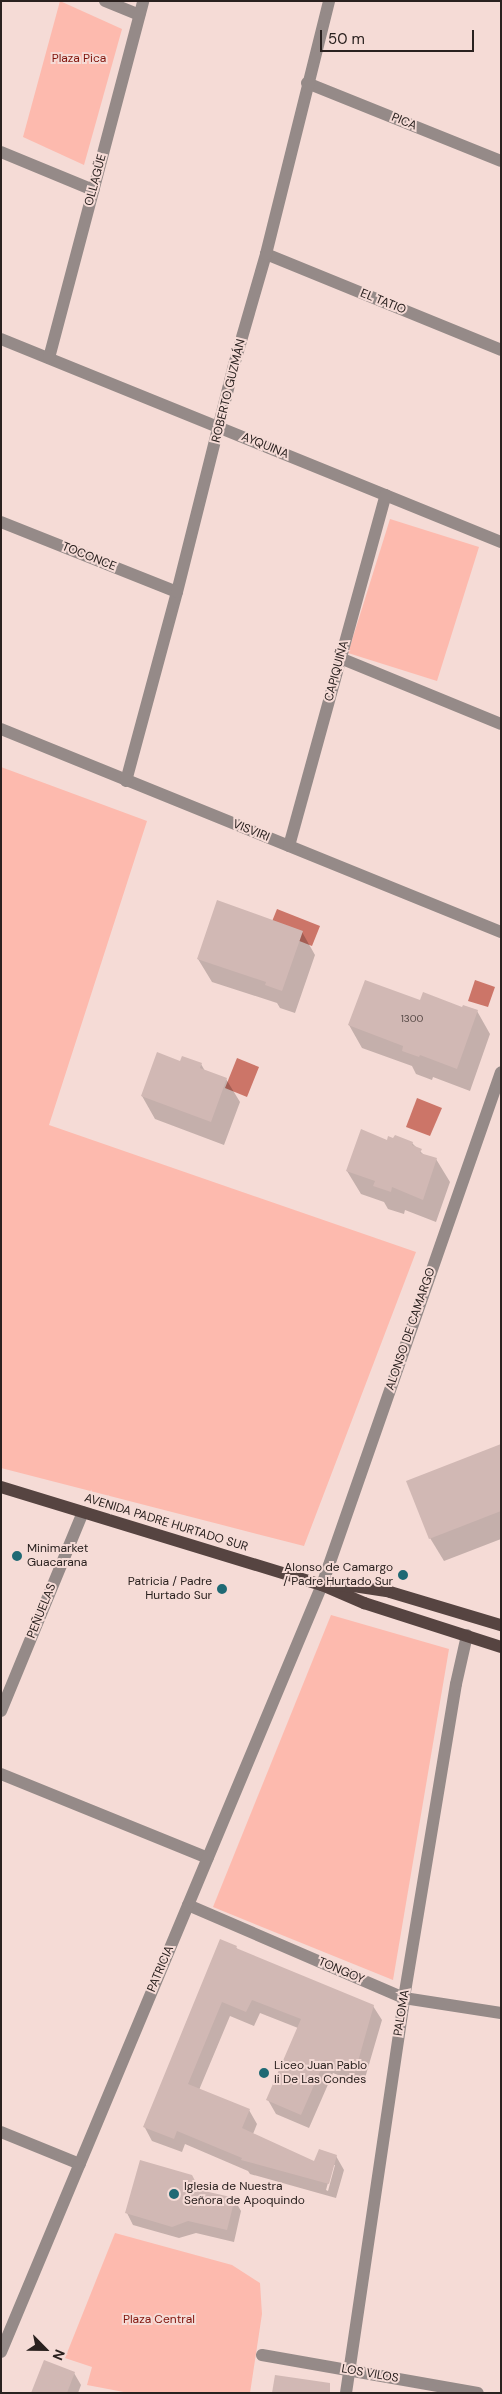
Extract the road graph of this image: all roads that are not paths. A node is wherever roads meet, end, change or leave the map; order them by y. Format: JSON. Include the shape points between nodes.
{"nodes":[{"id":1,"x":105,"y":1,"type":"edge"},
{"id":2,"x":143,"y":1,"type":"edge"},
{"id":3,"x":329,"y":1,"type":"edge"},
{"id":4,"x":139,"y":15,"type":"junction"},
{"id":5,"x":307,"y":83,"type":"junction"},
{"id":6,"x":1,"y":152,"type":"edge"},
{"id":7,"x":501,"y":161,"type":"edge"},
{"id":8,"x":93,"y":190,"type":"junction"},
{"id":9,"x":266,"y":254,"type":"junction"},
{"id":10,"x":1,"y":339,"type":"edge"},
{"id":11,"x":501,"y":350,"type":"edge"},
{"id":12,"x":50,"y":358,"type":"junction"},
{"id":13,"x":220,"y":427,"type":"junction"},
{"id":14,"x":386,"y":495,"type":"junction"},
{"id":15,"x":1,"y":522,"type":"edge"},
{"id":16,"x":501,"y":542,"type":"edge"},
{"id":17,"x":177,"y":592,"type":"junction"},
{"id":18,"x":340,"y":658,"type":"junction"},
{"id":19,"x":501,"y":724,"type":"edge"},
{"id":20,"x":1,"y":729,"type":"edge"},
{"id":21,"x":126,"y":780,"type":"junction"},
{"id":22,"x":289,"y":846,"type":"junction"},
{"id":23,"x":501,"y":932,"type":"edge"},
{"id":24,"x":501,"y":1072,"type":"edge"},
{"id":25,"x":1,"y":1487,"type":"edge"},
{"id":26,"x":83,"y":1512,"type":"junction"},
{"id":27,"x":322,"y":1586,"type":"junction"},
{"id":28,"x":501,"y":1625,"type":"edge"},
{"id":29,"x":467,"y":1635,"type":"junction"},
{"id":30,"x":501,"y":1646,"type":"edge"},
{"id":31,"x":1,"y":1710,"type":"edge"},
{"id":32,"x":1,"y":1774,"type":"edge"},
{"id":33,"x":208,"y":1858,"type":"junction"},
{"id":34,"x":188,"y":1905,"type":"junction"},
{"id":35,"x":404,"y":1998,"type":"junction"},
{"id":36,"x":501,"y":2013,"type":"edge"},
{"id":37,"x":1,"y":2132,"type":"edge"},
{"id":38,"x":80,"y":2164,"type":"junction"},
{"id":39,"x":1,"y":2352,"type":"edge"},
{"id":40,"x":262,"y":2355,"type":"dead end"},
{"id":41,"x":349,"y":2371,"type":"junction"},
{"id":42,"x":346,"y":2393,"type":"edge"},
{"id":43,"x":478,"y":2393,"type":"edge"}],
"edges":[{"from":1,"to":4,"type":"street"},
{"from":2,"to":4,"type":"street","name":"OLLAGÜE"},
{"from":3,"to":5,"type":"street","name":"ROBERTO GUZMÁN"},
{"from":4,"to":8,"type":"street","name":"OLLAGÜE"},
{"from":5,"to":7,"type":"street","name":"PICA"},
{"from":5,"to":9,"type":"street","name":"ROBERTO GUZMÁN"},
{"from":6,"to":8,"type":"street"},
{"from":8,"to":12,"type":"street","name":"OLLAGÜE"},
{"from":9,"to":11,"type":"street","name":"EL TATIO"},
{"from":9,"to":13,"type":"street","name":"ROBERTO GUZMÁN"},
{"from":10,"to":12,"type":"street","name":"AYQUINA"},
{"from":12,"to":13,"type":"street","name":"AYQUINA"},
{"from":13,"to":14,"type":"street","name":"AYQUINA"},
{"from":13,"to":17,"type":"street","name":"ROBERTO GUZMÁN"},
{"from":14,"to":16,"type":"street","name":"AYQUINA"},
{"from":14,"to":18,"type":"street","name":"CAPIQUIÑA"},
{"from":15,"to":17,"type":"street","name":"TOCONCE"},
{"from":17,"to":21,"type":"street","name":"ROBERTO GUZMÁN"},
{"from":18,"to":19,"type":"street"},
{"from":18,"to":22,"type":"street","name":"CAPIQUIÑA"},
{"from":20,"to":21,"type":"street","name":"VISVIRI"},
{"from":21,"to":22,"type":"street","name":"VISVIRI"},
{"from":22,"to":23,"type":"street","name":"VISVIRI"},
{"from":24,"to":27,"type":"street","name":"ALONSO DE CAMARGO"},
{"from":25,"to":26,"type":"main road","name":"AVENIDA PADRE HURTADO SUR"},
{"from":26,"to":27,"type":"main road","name":"AVENIDA PADRE HURTADO SUR"},
{"from":26,"to":31,"type":"street","name":"PEÑUELAS"},
{"from":27,"to":28,"type":"main road","name":"AVENIDA PADRE HURTADO SUR","via":[[360,1586],[382,1590]]},
{"from":27,"to":29,"type":"main road","name":"AVENIDA PADRE HURTADO SUR","via":[[364,1603]]},
{"from":27,"to":33,"type":"street","name":"PATRICIA"},
{"from":29,"to":30,"type":"main road","name":"AVENIDA PADRE HURTADO SUR"},
{"from":29,"to":35,"type":"street","name":"PALOMA"},
{"from":32,"to":33,"type":"street"},
{"from":33,"to":34,"type":"street","name":"PATRICIA"},
{"from":34,"to":35,"type":"street","name":"TONGOY"},
{"from":34,"to":38,"type":"street","name":"PATRICIA"},
{"from":35,"to":36,"type":"street","name":"TONGOY"},
{"from":35,"to":41,"type":"street","name":"PALOMA"},
{"from":37,"to":38,"type":"street"},
{"from":38,"to":39,"type":"street","name":"PATRICIA"},
{"from":40,"to":41,"type":"street","name":"LOS VILOS"},
{"from":41,"to":42,"type":"street","name":"PALOMA"},
{"from":41,"to":43,"type":"street","name":"LOS VILOS"}]}
